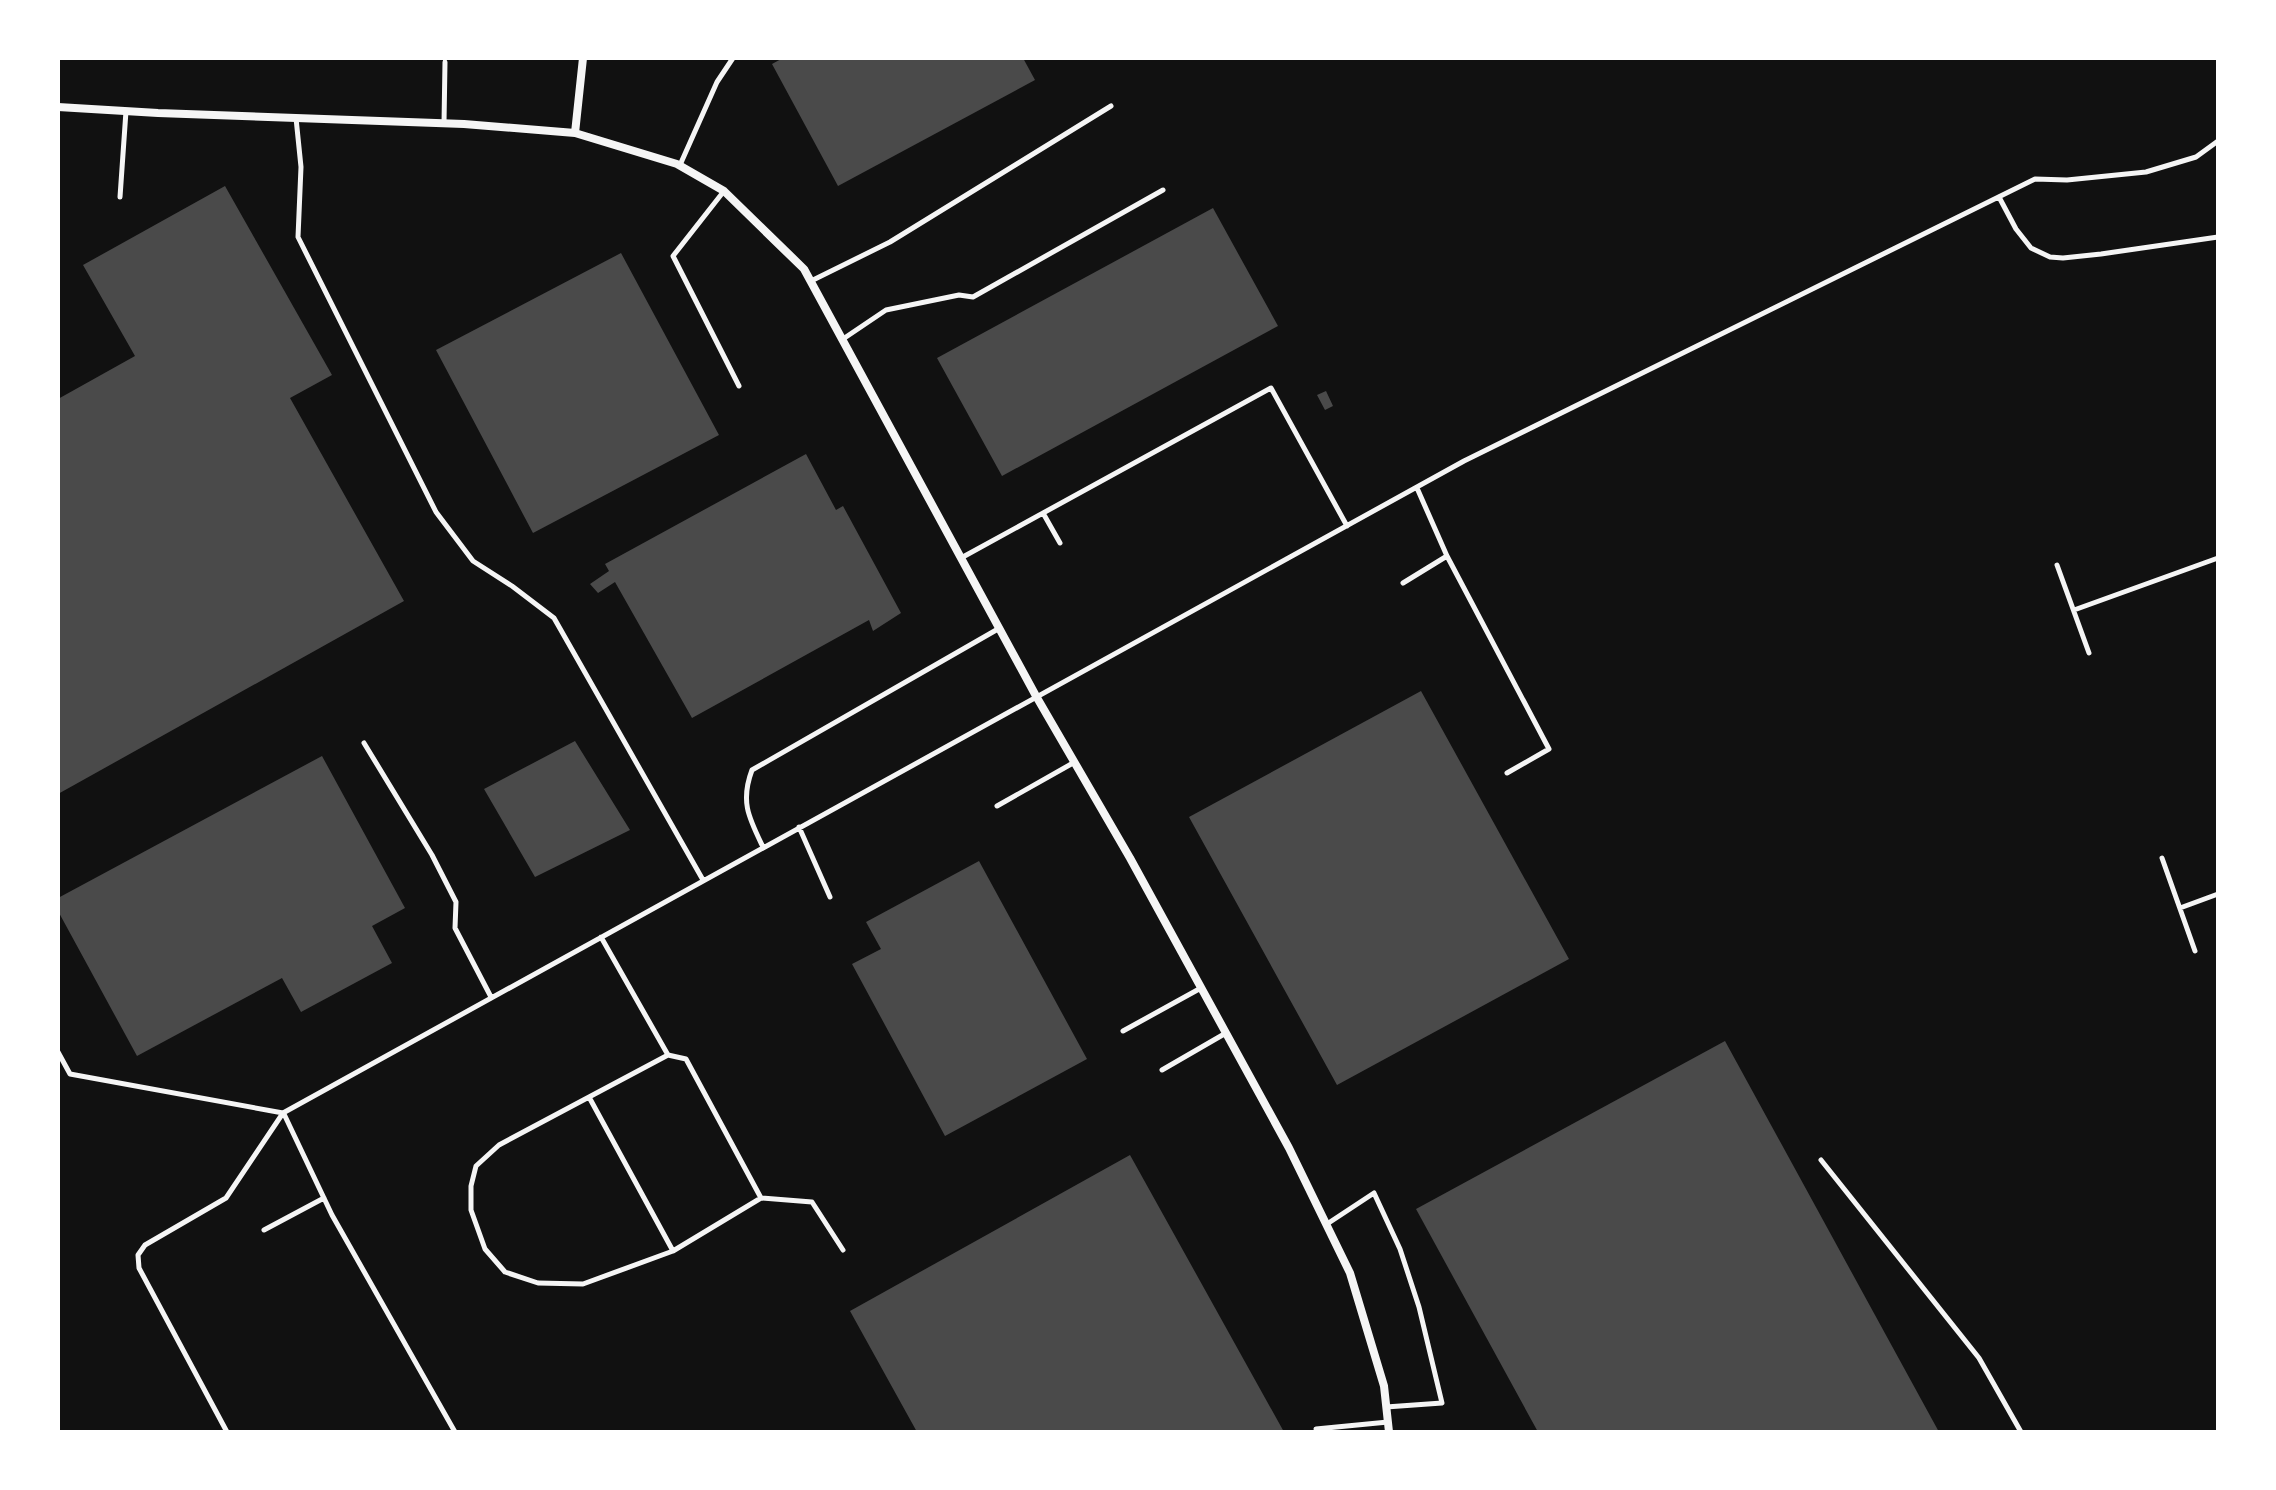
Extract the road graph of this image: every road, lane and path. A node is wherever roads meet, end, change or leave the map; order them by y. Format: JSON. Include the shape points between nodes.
{"nodes":[{"id":1,"x":583,"y":58,"type":"edge"},
{"id":2,"x":733,"y":58,"type":"edge"},
{"id":3,"x":445,"y":62,"type":"dead end"},
{"id":4,"x":1111,"y":106,"type":"dead end"},
{"id":5,"x":58,"y":107,"type":"edge"},
{"id":6,"x":126,"y":111,"type":"junction"},
{"id":7,"x":296,"y":118,"type":"junction"},
{"id":8,"x":444,"y":123,"type":"junction"},
{"id":9,"x":575,"y":133,"type":"junction"},
{"id":10,"x":2218,"y":141,"type":"edge"},
{"id":11,"x":680,"y":165,"type":"junction"},
{"id":12,"x":1163,"y":190,"type":"dead end"},
{"id":13,"x":724,"y":191,"type":"junction"},
{"id":14,"x":120,"y":197,"type":"dead end"},
{"id":15,"x":1999,"y":197,"type":"junction"},
{"id":16,"x":2218,"y":237,"type":"edge"},
{"id":17,"x":811,"y":281,"type":"junction"},
{"id":18,"x":843,"y":339,"type":"junction"},
{"id":19,"x":739,"y":386,"type":"dead end"},
{"id":20,"x":1417,"y":488,"type":"junction"},
{"id":21,"x":1043,"y":512,"type":"junction"},
{"id":22,"x":1347,"y":526,"type":"junction"},
{"id":23,"x":1060,"y":543,"type":"dead end"},
{"id":24,"x":1447,"y":556,"type":"junction"},
{"id":25,"x":961,"y":558,"type":"junction"},
{"id":26,"x":2218,"y":558,"type":"edge"},
{"id":27,"x":2057,"y":565,"type":"dead end"},
{"id":28,"x":1403,"y":583,"type":"dead end"},
{"id":29,"x":2074,"y":610,"type":"junction"},
{"id":30,"x":999,"y":628,"type":"junction"},
{"id":31,"x":2089,"y":653,"type":"dead end"},
{"id":32,"x":1036,"y":696,"type":"junction"},
{"id":33,"x":364,"y":743,"type":"dead end"},
{"id":34,"x":1073,"y":763,"type":"junction"},
{"id":35,"x":1507,"y":773,"type":"dead end"},
{"id":36,"x":997,"y":806,"type":"dead end"},
{"id":37,"x":799,"y":827,"type":"junction"},
{"id":38,"x":763,"y":847,"type":"junction"},
{"id":39,"x":2162,"y":858,"type":"dead end"},
{"id":40,"x":703,"y":880,"type":"junction"},
{"id":41,"x":2218,"y":894,"type":"edge"},
{"id":42,"x":830,"y":897,"type":"dead end"},
{"id":43,"x":2180,"y":908,"type":"junction"},
{"id":44,"x":601,"y":937,"type":"junction"},
{"id":45,"x":2195,"y":951,"type":"dead end"},
{"id":46,"x":1201,"y":988,"type":"junction"},
{"id":47,"x":491,"y":997,"type":"junction"},
{"id":48,"x":1123,"y":1031,"type":"dead end"},
{"id":49,"x":1226,"y":1033,"type":"junction"},
{"id":50,"x":58,"y":1052,"type":"edge"},
{"id":51,"x":668,"y":1055,"type":"junction"},
{"id":52,"x":1162,"y":1070,"type":"dead end"},
{"id":53,"x":589,"y":1097,"type":"junction"},
{"id":54,"x":283,"y":1113,"type":"junction"},
{"id":55,"x":1821,"y":1160,"type":"dead end"},
{"id":56,"x":324,"y":1198,"type":"junction"},
{"id":57,"x":761,"y":1198,"type":"junction"},
{"id":58,"x":1327,"y":1224,"type":"junction"},
{"id":59,"x":264,"y":1230,"type":"dead end"},
{"id":60,"x":843,"y":1250,"type":"dead end"},
{"id":61,"x":673,"y":1251,"type":"junction"},
{"id":62,"x":1386,"y":1407,"type":"junction"},
{"id":63,"x":1388,"y":1427,"type":"edge"},
{"id":64,"x":1316,"y":1429,"type":"dead end"},
{"id":65,"x":227,"y":1432,"type":"edge"},
{"id":66,"x":455,"y":1432,"type":"edge"},
{"id":67,"x":2021,"y":1432,"type":"edge"}],
"edges":[{"from":1,"to":9,"type":"street"},
{"from":2,"to":11,"type":"lane"},
{"from":3,"to":8,"type":"lane"},
{"from":4,"to":17,"type":"lane","via":[[890,242]]},
{"from":5,"to":6,"type":"street"},
{"from":6,"to":7,"type":"street"},
{"from":6,"to":14,"type":"lane"},
{"from":7,"to":8,"type":"street"},
{"from":7,"to":40,"type":"lane","via":[[301,167],[298,237],[436,512],[473,561],[554,618]]},
{"from":8,"to":9,"type":"street"},
{"from":9,"to":11,"type":"street"},
{"from":10,"to":15,"type":"lane","via":[[2196,157],[2146,172],[2035,179]]},
{"from":11,"to":13,"type":"street"},
{"from":12,"to":18,"type":"lane","via":[[973,297],[959,295],[886,310]]},
{"from":13,"to":17,"type":"street"},
{"from":13,"to":19,"type":"lane","via":[[673,256]]},
{"from":15,"to":16,"type":"lane","via":[[2031,248],[2050,257]]},
{"from":15,"to":20,"type":"lane"},
{"from":17,"to":18,"type":"street"},
{"from":18,"to":25,"type":"street"},
{"from":20,"to":22,"type":"lane"},
{"from":20,"to":24,"type":"lane"},
{"from":21,"to":22,"type":"lane","via":[[1271,388]]},
{"from":21,"to":23,"type":"lane"},
{"from":21,"to":25,"type":"lane"},
{"from":22,"to":32,"type":"lane"},
{"from":24,"to":28,"type":"lane"},
{"from":24,"to":35,"type":"lane","via":[[1549,749]]},
{"from":25,"to":30,"type":"street"},
{"from":26,"to":29,"type":"lane"},
{"from":27,"to":29,"type":"lane"},
{"from":29,"to":31,"type":"lane"},
{"from":30,"to":32,"type":"street"},
{"from":30,"to":38,"type":"lane","via":[[752,770],[745,788],[748,816]]},
{"from":32,"to":34,"type":"street"},
{"from":32,"to":37,"type":"lane"},
{"from":33,"to":47,"type":"lane","via":[[456,902],[455,928]]},
{"from":34,"to":36,"type":"lane"},
{"from":34,"to":46,"type":"street"},
{"from":37,"to":38,"type":"lane"},
{"from":37,"to":42,"type":"lane"},
{"from":38,"to":40,"type":"lane"},
{"from":39,"to":43,"type":"lane"},
{"from":40,"to":44,"type":"lane"},
{"from":41,"to":43,"type":"lane"},
{"from":43,"to":45,"type":"lane"},
{"from":44,"to":47,"type":"lane"},
{"from":44,"to":51,"type":"lane"},
{"from":46,"to":48,"type":"lane"},
{"from":46,"to":49,"type":"street"},
{"from":47,"to":54,"type":"lane"},
{"from":49,"to":52,"type":"lane"},
{"from":49,"to":58,"type":"street"},
{"from":50,"to":54,"type":"lane","via":[[70,1074]]},
{"from":51,"to":53,"type":"lane"},
{"from":51,"to":57,"type":"lane","via":[[686,1059]]},
{"from":53,"to":61,"type":"lane"},
{"from":53,"to":61,"type":"lane","via":[[499,1145],[476,1166],[471,1210],[485,1249],[505,1272],[538,1283],[583,1284]]},
{"from":54,"to":56,"type":"lane"},
{"from":54,"to":65,"type":"lane","via":[[226,1198],[145,1245],[138,1255],[139,1268]]},
{"from":55,"to":67,"type":"lane","via":[[1979,1358]]},
{"from":56,"to":59,"type":"lane"},
{"from":56,"to":66,"type":"lane"},
{"from":57,"to":60,"type":"lane","via":[[812,1202]]},
{"from":57,"to":61,"type":"lane"},
{"from":58,"to":62,"type":"street","via":[[1350,1273]]},
{"from":58,"to":62,"type":"lane","via":[[1374,1193],[1419,1307],[1442,1403]]},
{"from":62,"to":63,"type":"street"},
{"from":63,"to":64,"type":"lane"}]}
